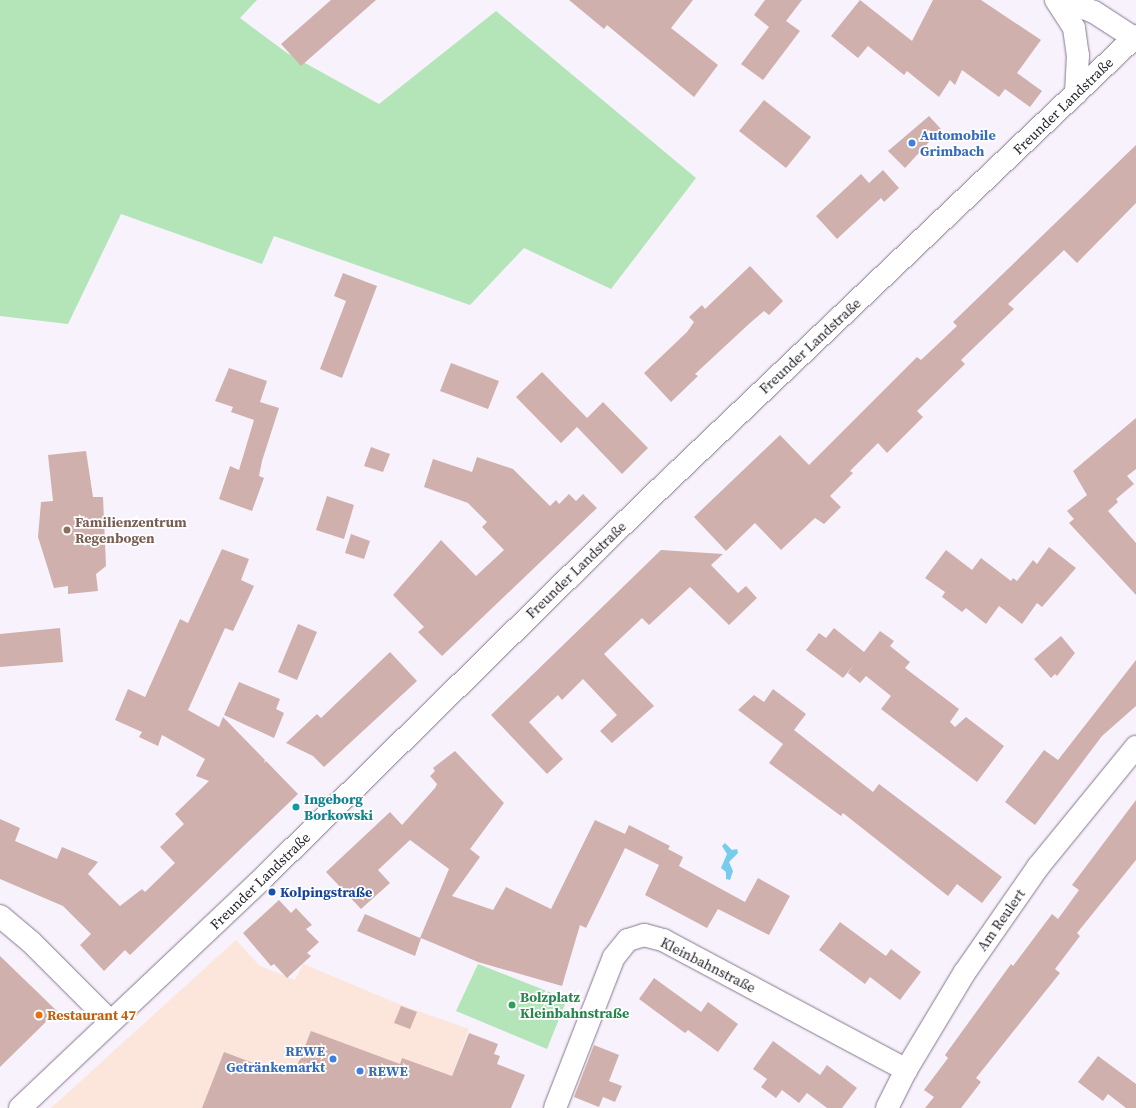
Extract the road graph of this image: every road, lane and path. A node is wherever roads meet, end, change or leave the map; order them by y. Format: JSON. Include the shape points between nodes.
{"nodes":[{"id":1,"x":1056,"y":0,"type":"edge"},
{"id":2,"x":1064,"y":0,"type":"edge"},
{"id":3,"x":1135,"y":38,"type":"edge"},
{"id":4,"x":1076,"y":94,"type":"junction"},
{"id":5,"x":1136,"y":747,"type":"edge"},
{"id":6,"x":0,"y":916,"type":"edge"},
{"id":7,"x":110,"y":1021,"type":"junction"},
{"id":8,"x":906,"y":1070,"type":"junction"},
{"id":9,"x":20,"y":1108,"type":"edge"},
{"id":10,"x":555,"y":1108,"type":"edge"},
{"id":11,"x":887,"y":1108,"type":"edge"}],
"edges":[{"from":1,"to":4,"type":"main road","via":[[1074,28],[1078,55]]},
{"from":2,"to":3,"type":"main road","via":[[1094,12]]},
{"from":3,"to":4,"type":"main road","name":"Freunder Landstraße"},
{"from":4,"to":7,"type":"main road","name":"Freunder Landstraße","via":[[655,493],[263,878]]},
{"from":5,"to":8,"type":"main road","name":"Am Reulert","via":[[1038,867],[965,972]]},
{"from":6,"to":7,"type":"main road","via":[[31,942]]},
{"from":7,"to":9,"type":"main road","name":"Freunder Landstraße"},
{"from":8,"to":10,"type":"main road","name":"Kleinbahnstraße","via":[[663,940],[644,935],[628,940],[614,957]]},
{"from":8,"to":11,"type":"main road","name":"Am Reulert"}]}
